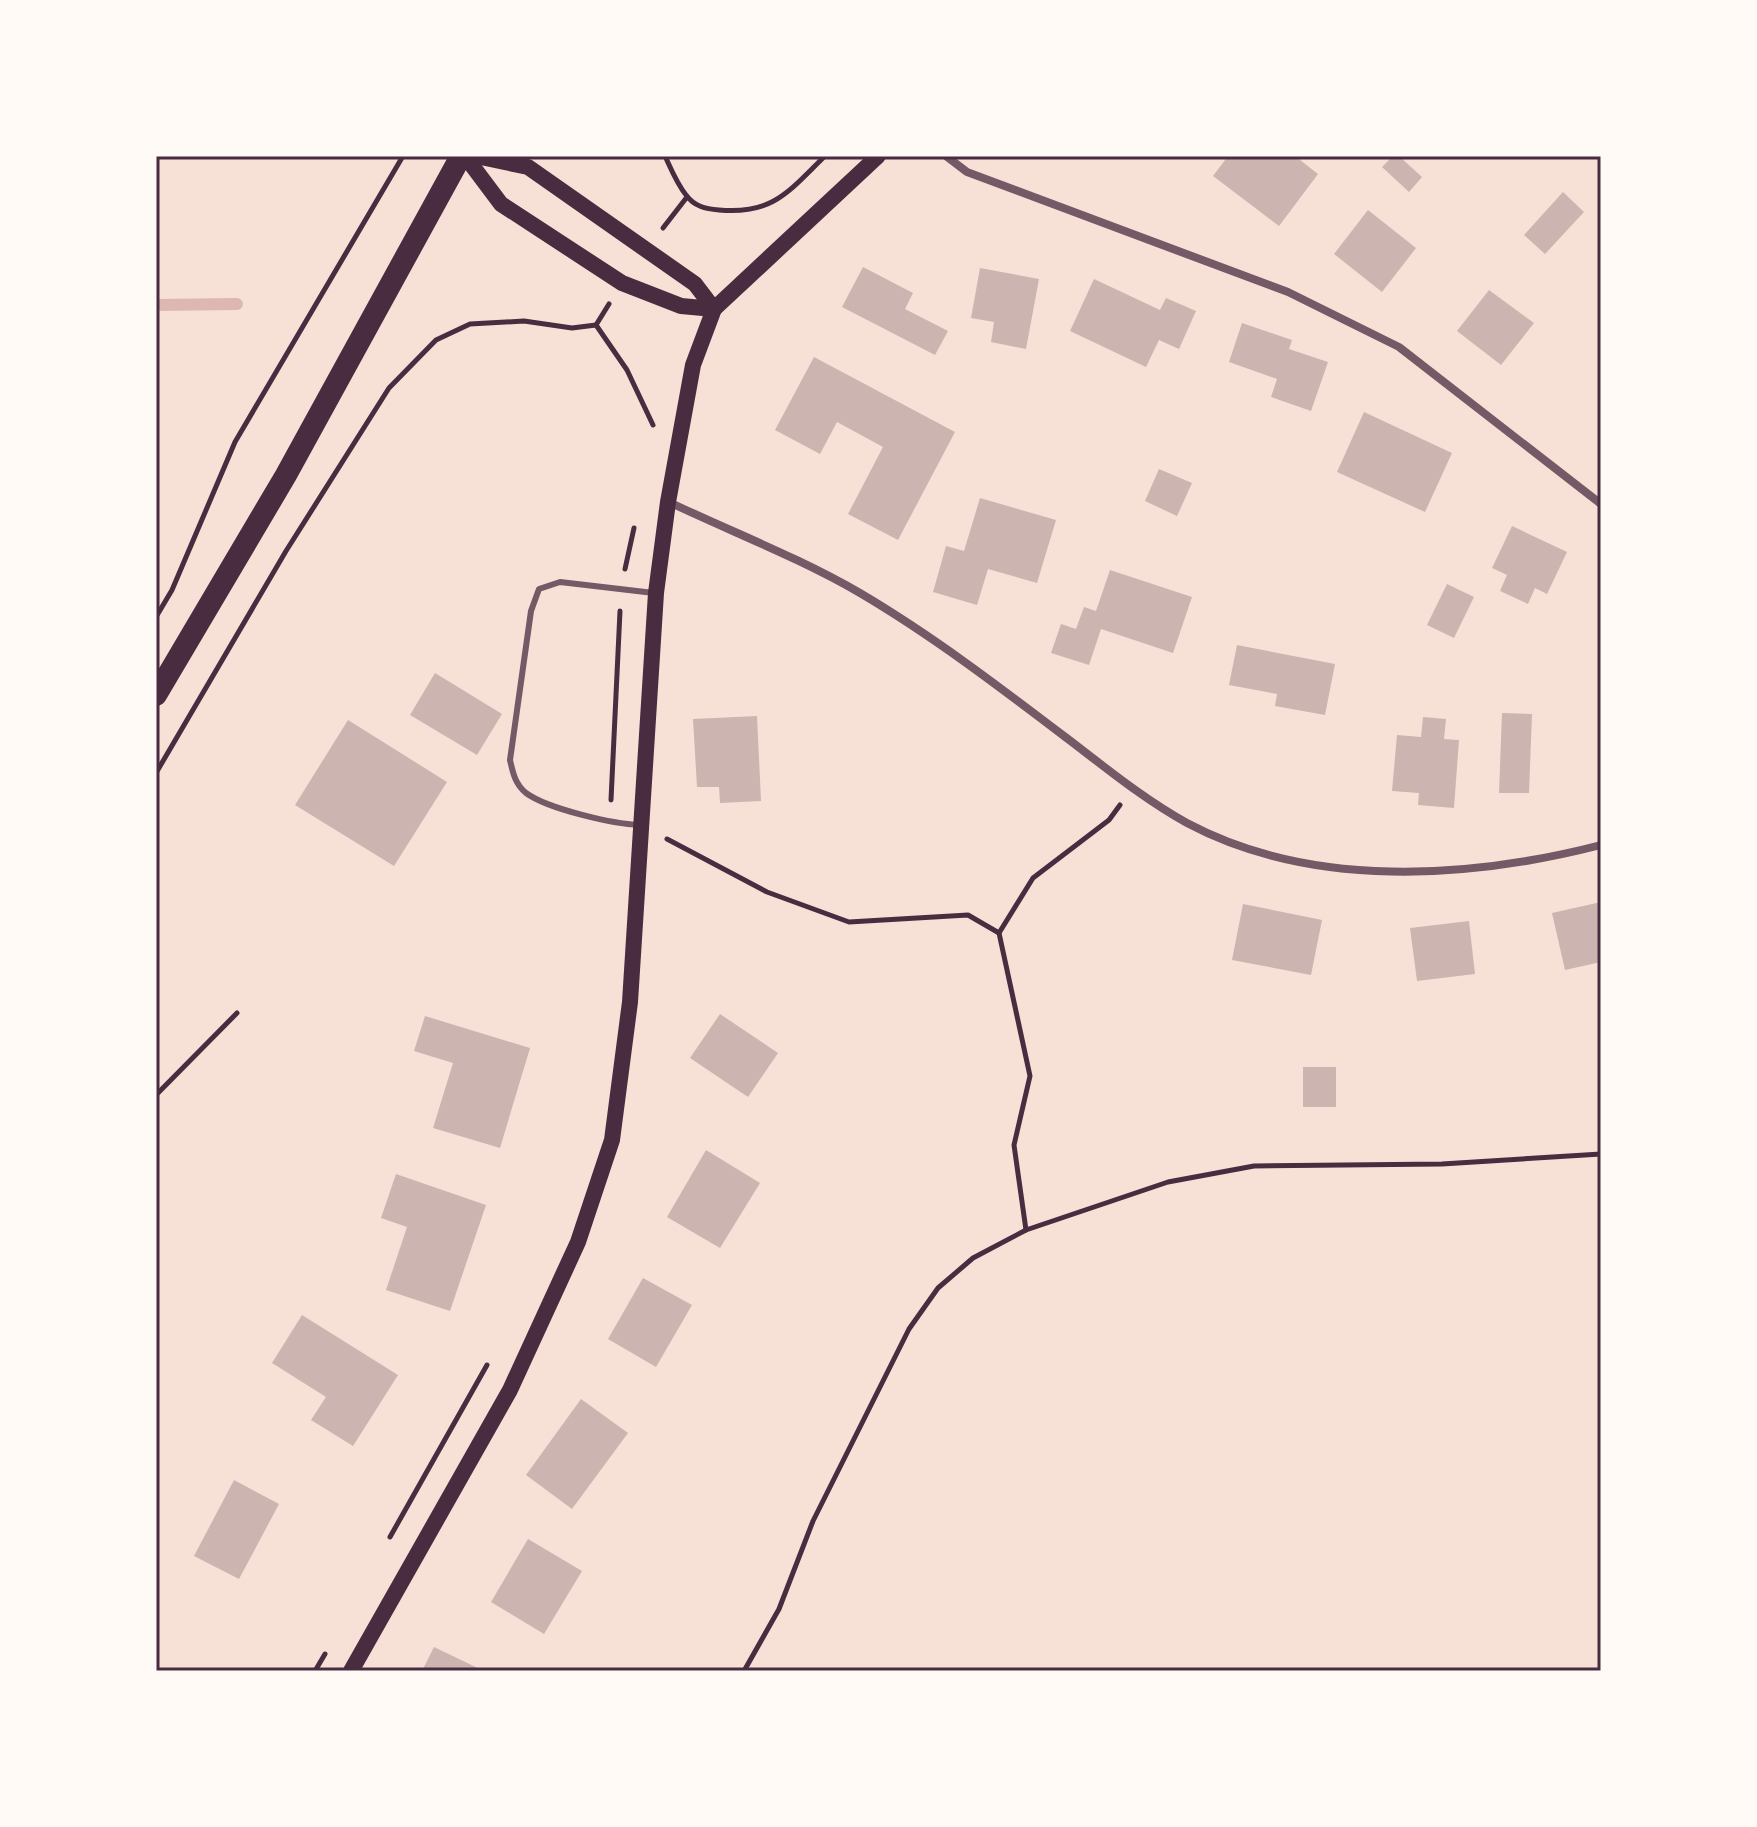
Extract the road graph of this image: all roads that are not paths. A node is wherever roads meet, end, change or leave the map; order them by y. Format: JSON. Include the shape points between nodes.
{"nodes":[{"id":1,"x":463,"y":156,"type":"edge"},
{"id":2,"x":476,"y":156,"type":"edge"},
{"id":3,"x":878,"y":156,"type":"edge"},
{"id":4,"x":946,"y":156,"type":"edge"},
{"id":5,"x":714,"y":309,"type":"junction"},
{"id":6,"x":668,"y":502,"type":"junction"},
{"id":7,"x":1601,"y":504,"type":"edge"},
{"id":8,"x":656,"y":593,"type":"junction"},
{"id":9,"x":156,"y":695,"type":"edge"},
{"id":10,"x":640,"y":825,"type":"junction"},
{"id":11,"x":1601,"y":845,"type":"edge"},
{"id":12,"x":351,"y":1671,"type":"edge"}],
"edges":[{"from":1,"to":5,"type":"main road","via":[[501,204],[622,283],[681,306]]},
{"from":1,"to":9,"type":"highway","via":[[286,475]]},
{"from":2,"to":5,"type":"main road","via":[[528,167],[695,284]]},
{"from":3,"to":5,"type":"main road"},
{"from":4,"to":7,"type":"street","via":[[967,172],[1288,292],[1399,347]]},
{"from":5,"to":6,"type":"main road","via":[[693,365]]},
{"from":6,"to":8,"type":"main road"},
{"from":6,"to":11,"type":"street","via":[[859,592],[992,682],[1133,788],[1187,823],[1242,846],[1321,865],[1392,871],[1470,868]]},
{"from":8,"to":10,"type":"main road"},
{"from":8,"to":10,"type":"lane","via":[[560,582],[539,589],[531,611],[510,760],[514,778],[527,794],[610,824]]},
{"from":10,"to":12,"type":"main road","via":[[628,1017],[612,1140],[598,1190],[549,1312],[510,1390]]}]}
